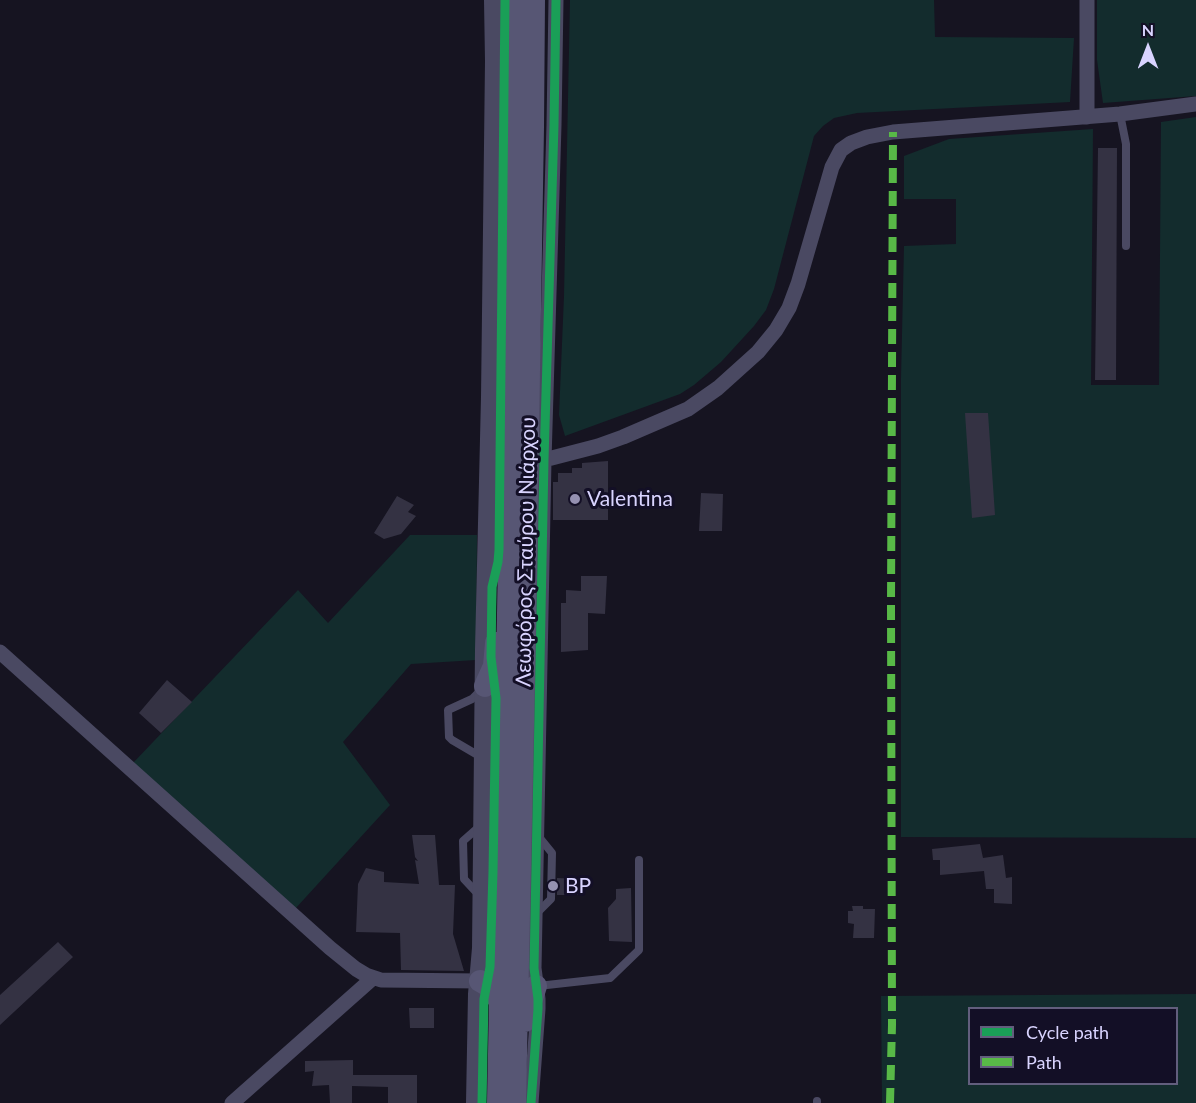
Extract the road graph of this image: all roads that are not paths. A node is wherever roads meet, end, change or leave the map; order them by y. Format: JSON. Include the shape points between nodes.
{"nodes":[{"id":1,"x":494,"y":0,"type":"edge"},
{"id":2,"x":516,"y":0,"type":"edge"},
{"id":3,"x":534,"y":0,"type":"edge"},
{"id":4,"x":556,"y":0,"type":"edge"},
{"id":5,"x":1087,"y":0,"type":"edge"},
{"id":6,"x":1196,"y":104,"type":"edge"},
{"id":7,"x":1119,"y":114,"type":"junction"},
{"id":8,"x":1087,"y":117,"type":"junction"},
{"id":9,"x":1126,"y":246,"type":"dead end"},
{"id":10,"x":544,"y":460,"type":"junction"},
{"id":11,"x":509,"y":565,"type":"junction"},
{"id":12,"x":0,"y":652,"type":"edge"},
{"id":13,"x":485,"y":686,"type":"junction"},
{"id":14,"x":484,"y":759,"type":"junction"},
{"id":15,"x":639,"y":860,"type":"dead end"},
{"id":16,"x":373,"y":978,"type":"junction"},
{"id":17,"x":480,"y":981,"type":"junction"},
{"id":18,"x":536,"y":986,"type":"junction"},
{"id":19,"x":501,"y":1001,"type":"junction"},
{"id":20,"x":517,"y":1042,"type":"junction"},
{"id":21,"x":232,"y":1103,"type":"edge"},
{"id":22,"x":477,"y":1103,"type":"edge"},
{"id":23,"x":498,"y":1103,"type":"edge"},
{"id":24,"x":515,"y":1103,"type":"edge"},
{"id":25,"x":531,"y":1103,"type":"edge"}],
"edges":[{"from":1,"to":13,"type":"street"},
{"from":2,"to":11,"type":"main road","name":"Λεωφόρος Σταύρου Νιάρχου"},
{"from":3,"to":20,"type":"main road","name":"Λεωφόρος Σταύρου Νιάρχου"},
{"from":4,"to":10,"type":"street"},
{"from":5,"to":8,"type":"street"},
{"from":6,"to":7,"type":"street"},
{"from":7,"to":8,"type":"street"},
{"from":7,"to":9,"type":"lane","via":[[1126,144]]},
{"from":8,"to":10,"type":"street","via":[[893,132],[844,147],[830,173],[789,308],[758,352],[688,409],[598,446]]},
{"from":10,"to":18,"type":"street"},
{"from":11,"to":13,"type":"main road","via":[[499,596],[494,666]]},
{"from":11,"to":19,"type":"main road","name":"Λεωφόρος Σταύρου Νιάρχου"},
{"from":12,"to":16,"type":"street","via":[[330,948]]},
{"from":13,"to":14,"type":"street"},
{"from":13,"to":14,"type":"lane","via":[[472,699],[448,710],[449,737]]},
{"from":14,"to":17,"type":"street"},
{"from":15,"to":18,"type":"lane","via":[[639,950],[610,978]]},
{"from":16,"to":17,"type":"street"},
{"from":16,"to":21,"type":"street"},
{"from":17,"to":19,"type":"main road"},
{"from":17,"to":22,"type":"street"},
{"from":18,"to":20,"type":"main road"},
{"from":18,"to":25,"type":"street"},
{"from":19,"to":23,"type":"main road","name":"Λεωφόρος Σταύρου Νιάρχου"},
{"from":20,"to":24,"type":"main road","name":"Λεωφόρος Σταύρου Νιάρχου"}]}
